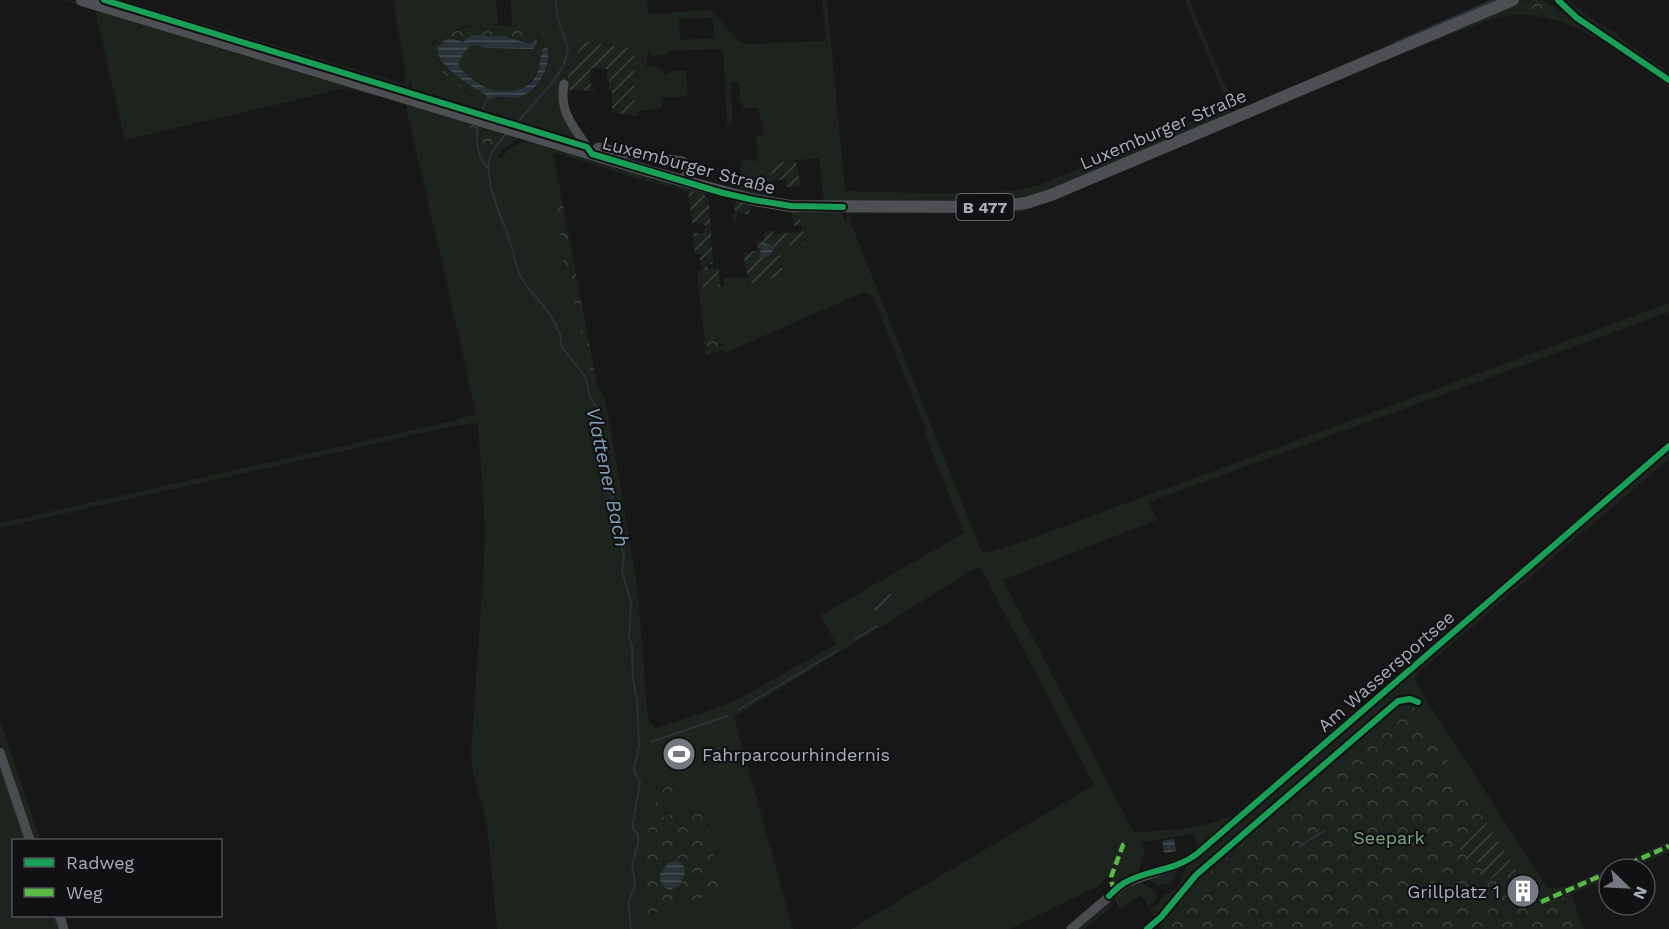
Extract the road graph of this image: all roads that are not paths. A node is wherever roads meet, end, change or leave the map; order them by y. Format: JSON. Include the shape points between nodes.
{"nodes":[{"id":1,"x":82,"y":0,"type":"edge"},
{"id":2,"x":1513,"y":0,"type":"edge"},
{"id":3,"x":1558,"y":0,"type":"edge"},
{"id":4,"x":1669,"y":80,"type":"edge"},
{"id":5,"x":564,"y":84,"type":"dead end"},
{"id":6,"x":592,"y":154,"type":"junction"},
{"id":7,"x":619,"y":160,"type":"junction"},
{"id":8,"x":684,"y":182,"type":"junction"},
{"id":9,"x":1669,"y":446,"type":"edge"},
{"id":10,"x":0,"y":752,"type":"edge"},
{"id":11,"x":30,"y":839,"type":"edge"},
{"id":12,"x":1071,"y":929,"type":"edge"}],
"edges":[{"from":1,"to":6,"type":"main road","name":"Luxemburger Straße","number":"B 477"},
{"from":2,"to":8,"type":"main road","name":"Luxemburger Straße","number":"B 477","via":[[1078,185],[1026,203],[993,207],[792,206]]},
{"from":3,"to":4,"type":"street","via":[[1577,18]]},
{"from":5,"to":6,"type":"street","via":[[564,108]]},
{"from":6,"to":7,"type":"main road","name":"Luxemburger Straße","number":"B 477"},
{"from":7,"to":8,"type":"main road","name":"Luxemburger Straße","number":"B 477"},
{"from":7,"to":8,"type":"street","via":[[625,153],[682,161],[688,168]]},
{"from":9,"to":12,"type":"street","name":"Am Wassersportsee","via":[[1190,859],[1125,883]]},
{"from":10,"to":11,"type":"street"}]}
